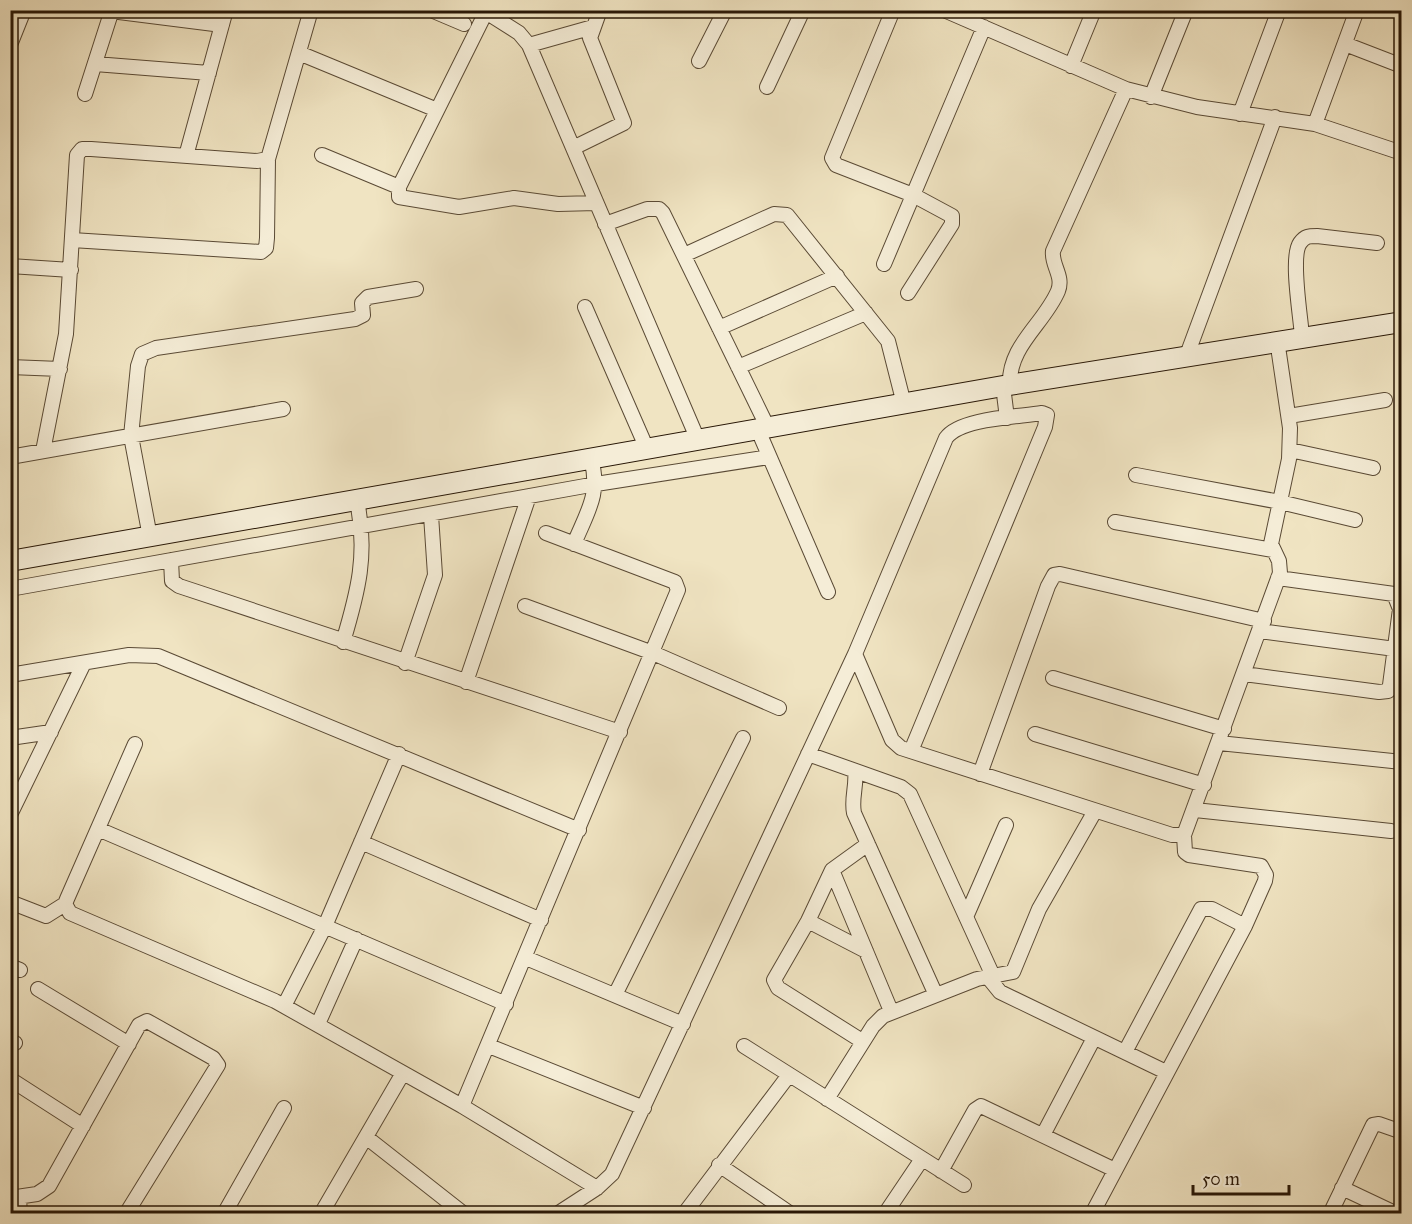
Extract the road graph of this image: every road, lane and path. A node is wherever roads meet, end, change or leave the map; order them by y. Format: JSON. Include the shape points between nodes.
{"nodes":[{"id":1,"x":24,"y":10,"type":"edge"},
{"id":2,"x":226,"y":10,"type":"edge"},
{"id":3,"x":311,"y":10,"type":"edge"},
{"id":4,"x":431,"y":10,"type":"edge"},
{"id":5,"x":456,"y":10,"type":"edge"},
{"id":6,"x":600,"y":10,"type":"edge"},
{"id":7,"x":725,"y":10,"type":"edge"},
{"id":8,"x":803,"y":10,"type":"edge"},
{"id":9,"x":893,"y":10,"type":"edge"},
{"id":10,"x":944,"y":10,"type":"edge"},
{"id":11,"x":1094,"y":10,"type":"edge"},
{"id":12,"x":1186,"y":10,"type":"edge"},
{"id":13,"x":1279,"y":10,"type":"edge"},
{"id":14,"x":1357,"y":10,"type":"edge"},
{"id":15,"x":112,"y":11,"type":"edge"},
{"id":16,"x":486,"y":11,"type":"edge"},
{"id":17,"x":222,"y":25,"type":"junction"},
{"id":18,"x":593,"y":27,"type":"junction"},
{"id":19,"x":984,"y":27,"type":"junction"},
{"id":20,"x":470,"y":28,"type":"junction"},
{"id":21,"x":1345,"y":44,"type":"junction"},
{"id":22,"x":10,"y":45,"type":"edge"},
{"id":23,"x":529,"y":45,"type":"junction"},
{"id":24,"x":299,"y":53,"type":"junction"},
{"id":25,"x":699,"y":61,"type":"dead end"},
{"id":26,"x":95,"y":64,"type":"junction"},
{"id":27,"x":1071,"y":66,"type":"junction"},
{"id":28,"x":1401,"y":66,"type":"edge"},
{"id":29,"x":209,"y":73,"type":"junction"},
{"id":30,"x":767,"y":87,"type":"dead end"},
{"id":31,"x":1126,"y":89,"type":"junction"},
{"id":32,"x":85,"y":94,"type":"dead end"},
{"id":33,"x":1151,"y":97,"type":"junction"},
{"id":34,"x":437,"y":110,"type":"junction"},
{"id":35,"x":1240,"y":114,"type":"junction"},
{"id":36,"x":1275,"y":117,"type":"junction"},
{"id":37,"x":1315,"y":124,"type":"junction"},
{"id":38,"x":573,"y":148,"type":"junction"},
{"id":39,"x":1401,"y":153,"type":"edge"},
{"id":40,"x":322,"y":155,"type":"dead end"},
{"id":41,"x":186,"y":156,"type":"junction"},
{"id":42,"x":268,"y":159,"type":"junction"},
{"id":43,"x":399,"y":187,"type":"junction"},
{"id":44,"x":913,"y":195,"type":"junction"},
{"id":45,"x":596,"y":203,"type":"junction"},
{"id":46,"x":605,"y":224,"type":"junction"},
{"id":47,"x":72,"y":240,"type":"junction"},
{"id":48,"x":1377,"y":243,"type":"dead end"},
{"id":49,"x":684,"y":255,"type":"junction"},
{"id":50,"x":884,"y":264,"type":"dead end"},
{"id":51,"x":10,"y":266,"type":"edge"},
{"id":52,"x":71,"y":270,"type":"junction"},
{"id":53,"x":837,"y":276,"type":"junction"},
{"id":54,"x":416,"y":289,"type":"dead end"},
{"id":55,"x":908,"y":293,"type":"dead end"},
{"id":56,"x":585,"y":307,"type":"dead end"},
{"id":57,"x":866,"y":313,"type":"junction"},
{"id":58,"x":1401,"y":322,"type":"edge"},
{"id":59,"x":719,"y":328,"type":"junction"},
{"id":60,"x":1302,"y":337,"type":"junction"},
{"id":61,"x":1278,"y":350,"type":"junction"},
{"id":62,"x":1187,"y":355,"type":"junction"},
{"id":63,"x":10,"y":367,"type":"edge"},
{"id":64,"x":738,"y":367,"type":"junction"},
{"id":65,"x":60,"y":369,"type":"junction"},
{"id":66,"x":1006,"y":388,"type":"junction"},
{"id":67,"x":1385,"y":400,"type":"dead end"},
{"id":68,"x":904,"y":404,"type":"junction"},
{"id":69,"x":283,"y":409,"type":"dead end"},
{"id":70,"x":1007,"y":413,"type":"junction"},
{"id":71,"x":1289,"y":416,"type":"junction"},
{"id":72,"x":131,"y":436,"type":"junction"},
{"id":73,"x":764,"y":439,"type":"junction"},
{"id":74,"x":698,"y":440,"type":"junction"},
{"id":75,"x":647,"y":449,"type":"junction"},
{"id":76,"x":1290,"y":450,"type":"junction"},
{"id":77,"x":43,"y":451,"type":"junction"},
{"id":78,"x":10,"y":457,"type":"edge"},
{"id":79,"x":1373,"y":468,"type":"dead end"},
{"id":80,"x":594,"y":472,"type":"junction"},
{"id":81,"x":1136,"y":475,"type":"dead end"},
{"id":82,"x":529,"y":496,"type":"junction"},
{"id":83,"x":1280,"y":502,"type":"junction"},
{"id":84,"x":359,"y":514,"type":"junction"},
{"id":85,"x":431,"y":515,"type":"junction"},
{"id":86,"x":1355,"y":520,"type":"dead end"},
{"id":87,"x":1115,"y":522,"type":"dead end"},
{"id":88,"x":546,"y":533,"type":"dead end"},
{"id":89,"x":150,"y":537,"type":"junction"},
{"id":90,"x":574,"y":544,"type":"junction"},
{"id":91,"x":1273,"y":550,"type":"junction"},
{"id":92,"x":171,"y":560,"type":"junction"},
{"id":93,"x":10,"y":561,"type":"edge"},
{"id":94,"x":1278,"y":578,"type":"junction"},
{"id":95,"x":10,"y":589,"type":"edge"},
{"id":96,"x":828,"y":592,"type":"dead end"},
{"id":97,"x":525,"y":606,"type":"dead end"},
{"id":98,"x":1262,"y":626,"type":"junction"},
{"id":99,"x":343,"y":642,"type":"junction"},
{"id":100,"x":1395,"y":649,"type":"junction"},
{"id":101,"x":653,"y":653,"type":"junction"},
{"id":102,"x":855,"y":654,"type":"junction"},
{"id":103,"x":84,"y":663,"type":"junction"},
{"id":104,"x":405,"y":663,"type":"junction"},
{"id":105,"x":1244,"y":674,"type":"junction"},
{"id":106,"x":10,"y":675,"type":"edge"},
{"id":107,"x":1053,"y":678,"type":"dead end"},
{"id":108,"x":466,"y":682,"type":"junction"},
{"id":109,"x":779,"y":708,"type":"dead end"},
{"id":110,"x":1224,"y":729,"type":"junction"},
{"id":111,"x":51,"y":732,"type":"junction"},
{"id":112,"x":620,"y":732,"type":"junction"},
{"id":113,"x":1035,"y":734,"type":"dead end"},
{"id":114,"x":10,"y":738,"type":"edge"},
{"id":115,"x":743,"y":738,"type":"dead end"},
{"id":116,"x":1219,"y":743,"type":"junction"},
{"id":117,"x":135,"y":744,"type":"dead end"},
{"id":118,"x":910,"y":751,"type":"junction"},
{"id":119,"x":399,"y":754,"type":"junction"},
{"id":120,"x":808,"y":754,"type":"junction"},
{"id":121,"x":1401,"y":762,"type":"edge"},
{"id":122,"x":855,"y":771,"type":"junction"},
{"id":123,"x":980,"y":774,"type":"junction"},
{"id":124,"x":1204,"y":785,"type":"junction"},
{"id":125,"x":1195,"y":810,"type":"junction"},
{"id":126,"x":1095,"y":811,"type":"junction"},
{"id":127,"x":10,"y":815,"type":"edge"},
{"id":128,"x":1006,"y":825,"type":"dead end"},
{"id":129,"x":98,"y":829,"type":"junction"},
{"id":130,"x":579,"y":830,"type":"junction"},
{"id":131,"x":1391,"y":831,"type":"dead end"},
{"id":132,"x":1184,"y":835,"type":"junction"},
{"id":133,"x":361,"y":842,"type":"junction"},
{"id":134,"x":868,"y":844,"type":"junction"},
{"id":135,"x":832,"y":870,"type":"junction"},
{"id":136,"x":10,"y":902,"type":"edge"},
{"id":137,"x":65,"y":904,"type":"junction"},
{"id":138,"x":966,"y":917,"type":"junction"},
{"id":139,"x":541,"y":920,"type":"junction"},
{"id":140,"x":808,"y":921,"type":"junction"},
{"id":141,"x":325,"y":926,"type":"junction"},
{"id":142,"x":1245,"y":926,"type":"junction"},
{"id":143,"x":356,"y":939,"type":"junction"},
{"id":144,"x":866,"y":951,"type":"junction"},
{"id":145,"x":526,"y":958,"type":"junction"},
{"id":146,"x":990,"y":976,"type":"junction"},
{"id":147,"x":38,"y":989,"type":"dead end"},
{"id":148,"x":934,"y":993,"type":"junction"},
{"id":149,"x":615,"y":995,"type":"junction"},
{"id":150,"x":506,"y":1004,"type":"junction"},
{"id":151,"x":284,"y":1006,"type":"junction"},
{"id":152,"x":891,"y":1011,"type":"junction"},
{"id":153,"x":318,"y":1024,"type":"junction"},
{"id":154,"x":683,"y":1024,"type":"junction"},
{"id":155,"x":1095,"y":1038,"type":"junction"},
{"id":156,"x":862,"y":1041,"type":"junction"},
{"id":157,"x":129,"y":1044,"type":"junction"},
{"id":158,"x":489,"y":1046,"type":"junction"},
{"id":159,"x":744,"y":1046,"type":"dead end"},
{"id":160,"x":1125,"y":1052,"type":"junction"},
{"id":161,"x":1166,"y":1072,"type":"junction"},
{"id":162,"x":403,"y":1073,"type":"junction"},
{"id":163,"x":789,"y":1075,"type":"junction"},
{"id":164,"x":13,"y":1081,"type":"dead end"},
{"id":165,"x":827,"y":1099,"type":"junction"},
{"id":166,"x":462,"y":1106,"type":"junction"},
{"id":167,"x":284,"y":1108,"type":"dead end"},
{"id":168,"x":644,"y":1108,"type":"junction"},
{"id":169,"x":83,"y":1126,"type":"junction"},
{"id":170,"x":1401,"y":1132,"type":"edge"},
{"id":171,"x":1043,"y":1135,"type":"junction"},
{"id":172,"x":366,"y":1137,"type":"junction"},
{"id":173,"x":922,"y":1159,"type":"junction"},
{"id":174,"x":719,"y":1166,"type":"junction"},
{"id":175,"x":1115,"y":1170,"type":"junction"},
{"id":176,"x":941,"y":1171,"type":"junction"},
{"id":177,"x":964,"y":1185,"type":"dead end"},
{"id":178,"x":597,"y":1188,"type":"junction"},
{"id":179,"x":1342,"y":1188,"type":"junction"},
{"id":180,"x":15,"y":1198,"type":"edge"},
{"id":181,"x":20,"y":1214,"type":"edge"},
{"id":182,"x":126,"y":1214,"type":"edge"},
{"id":183,"x":224,"y":1214,"type":"edge"},
{"id":184,"x":321,"y":1214,"type":"edge"},
{"id":185,"x":464,"y":1214,"type":"edge"},
{"id":186,"x":557,"y":1214,"type":"edge"},
{"id":187,"x":684,"y":1214,"type":"edge"},
{"id":188,"x":790,"y":1214,"type":"edge"},
{"id":189,"x":885,"y":1214,"type":"edge"},
{"id":190,"x":1092,"y":1214,"type":"edge"},
{"id":191,"x":1330,"y":1214,"type":"edge"},
{"id":192,"x":1397,"y":1214,"type":"edge"}],
"edges":[{"from":1,"to":22,"type":"street"},
{"from":2,"to":17,"type":"street"},
{"from":3,"to":24,"type":"street"},
{"from":4,"to":20,"type":"street"},
{"from":5,"to":20,"type":"street"},
{"from":6,"to":18,"type":"street"},
{"from":7,"to":25,"type":"street"},
{"from":8,"to":30,"type":"street"},
{"from":9,"to":44,"type":"street","via":[[833,162]]},
{"from":10,"to":19,"type":"street"},
{"from":11,"to":27,"type":"street"},
{"from":12,"to":33,"type":"street"},
{"from":13,"to":35,"type":"street"},
{"from":14,"to":21,"type":"street"},
{"from":15,"to":17,"type":"street"},
{"from":15,"to":26,"type":"street"},
{"from":16,"to":20,"type":"street"},
{"from":16,"to":23,"type":"street","via":[[519,33]]},
{"from":17,"to":29,"type":"street"},
{"from":18,"to":23,"type":"street"},
{"from":18,"to":38,"type":"street","via":[[592,44],[624,123]]},
{"from":19,"to":27,"type":"street"},
{"from":19,"to":44,"type":"street"},
{"from":20,"to":34,"type":"street"},
{"from":21,"to":28,"type":"street"},
{"from":21,"to":37,"type":"street"},
{"from":23,"to":38,"type":"street"},
{"from":24,"to":34,"type":"street"},
{"from":24,"to":42,"type":"street"},
{"from":26,"to":29,"type":"street"},
{"from":26,"to":32,"type":"street"},
{"from":27,"to":31,"type":"street"},
{"from":29,"to":41,"type":"street"},
{"from":31,"to":33,"type":"street"},
{"from":31,"to":66,"type":"street","via":[[1053,251],[1060,278],[1057,292],[1027,336]]},
{"from":33,"to":35,"type":"street"},
{"from":34,"to":43,"type":"street"},
{"from":35,"to":36,"type":"street"},
{"from":36,"to":37,"type":"street"},
{"from":36,"to":62,"type":"street"},
{"from":37,"to":39,"type":"street"},
{"from":38,"to":45,"type":"street"},
{"from":40,"to":43,"type":"street"},
{"from":41,"to":42,"type":"street"},
{"from":41,"to":47,"type":"street","via":[[82,149],[77,155]]},
{"from":42,"to":47,"type":"street","via":[[267,238],[266,248],[261,252]]},
{"from":43,"to":45,"type":"street","via":[[399,197],[403,199],[459,207],[514,198],[558,204]]},
{"from":44,"to":50,"type":"street"},
{"from":44,"to":55,"type":"street","via":[[950,213],[953,219]]},
{"from":45,"to":46,"type":"street"},
{"from":46,"to":49,"type":"street","via":[[659,208]]},
{"from":46,"to":74,"type":"street"},
{"from":47,"to":52,"type":"street"},
{"from":48,"to":60,"type":"street","via":[[1317,236],[1307,236],[1301,242],[1296,258]]},
{"from":49,"to":53,"type":"street","via":[[781,212]]},
{"from":49,"to":59,"type":"street"},
{"from":51,"to":52,"type":"street"},
{"from":52,"to":65,"type":"street"},
{"from":53,"to":57,"type":"street"},
{"from":53,"to":59,"type":"street"},
{"from":54,"to":72,"type":"street","via":[[368,297],[362,303],[363,315],[355,319],[146,349],[138,366]]},
{"from":56,"to":75,"type":"street"},
{"from":57,"to":64,"type":"street"},
{"from":57,"to":68,"type":"street","via":[[892,348]]},
{"from":58,"to":60,"type":"street"},
{"from":59,"to":64,"type":"street"},
{"from":60,"to":61,"type":"street"},
{"from":61,"to":62,"type":"street"},
{"from":61,"to":71,"type":"street"},
{"from":62,"to":66,"type":"street"},
{"from":63,"to":65,"type":"street"},
{"from":64,"to":73,"type":"street"},
{"from":65,"to":77,"type":"street"},
{"from":66,"to":68,"type":"street"},
{"from":66,"to":70,"type":"street"},
{"from":67,"to":71,"type":"street"},
{"from":68,"to":73,"type":"street"},
{"from":69,"to":72,"type":"street"},
{"from":70,"to":102,"type":"street","via":[[949,433]]},
{"from":70,"to":118,"type":"street","via":[[1042,413],[1047,419]]},
{"from":71,"to":76,"type":"street"},
{"from":72,"to":77,"type":"street"},
{"from":72,"to":89,"type":"street"},
{"from":73,"to":74,"type":"street"},
{"from":73,"to":80,"type":"street"},
{"from":73,"to":96,"type":"street"},
{"from":74,"to":75,"type":"street"},
{"from":75,"to":80,"type":"street"},
{"from":76,"to":79,"type":"street"},
{"from":76,"to":83,"type":"street"},
{"from":77,"to":78,"type":"street"},
{"from":80,"to":82,"type":"street"},
{"from":80,"to":84,"type":"street"},
{"from":80,"to":90,"type":"street"},
{"from":81,"to":83,"type":"street"},
{"from":82,"to":85,"type":"street"},
{"from":82,"to":108,"type":"street"},
{"from":83,"to":86,"type":"street"},
{"from":83,"to":91,"type":"street"},
{"from":84,"to":85,"type":"street"},
{"from":84,"to":89,"type":"street"},
{"from":84,"to":92,"type":"street"},
{"from":84,"to":99,"type":"street","via":[[361,580]]},
{"from":85,"to":104,"type":"street","via":[[435,575]]},
{"from":87,"to":91,"type":"street"},
{"from":88,"to":90,"type":"street"},
{"from":89,"to":93,"type":"street"},
{"from":90,"to":101,"type":"street","via":[[678,585]]},
{"from":91,"to":94,"type":"street","via":[[1280,567]]},
{"from":92,"to":95,"type":"street"},
{"from":92,"to":99,"type":"street","via":[[174,584]]},
{"from":94,"to":98,"type":"street"},
{"from":94,"to":100,"type":"street","via":[[1394,594],[1400,602]]},
{"from":97,"to":101,"type":"street"},
{"from":98,"to":100,"type":"street"},
{"from":98,"to":105,"type":"street"},
{"from":98,"to":123,"type":"street","via":[[1054,575]]},
{"from":99,"to":104,"type":"street"},
{"from":100,"to":105,"type":"street","via":[[1390,685],[1383,692]]},
{"from":101,"to":109,"type":"street"},
{"from":101,"to":112,"type":"street"},
{"from":102,"to":118,"type":"street","via":[[892,740]]},
{"from":102,"to":120,"type":"street"},
{"from":103,"to":106,"type":"street"},
{"from":103,"to":111,"type":"street"},
{"from":103,"to":119,"type":"street","via":[[129,655],[158,656]]},
{"from":104,"to":108,"type":"street"},
{"from":105,"to":110,"type":"street"},
{"from":107,"to":110,"type":"street"},
{"from":108,"to":112,"type":"street"},
{"from":110,"to":116,"type":"street"},
{"from":111,"to":114,"type":"street"},
{"from":111,"to":127,"type":"street"},
{"from":112,"to":130,"type":"street"},
{"from":113,"to":124,"type":"street"},
{"from":115,"to":149,"type":"street"},
{"from":116,"to":121,"type":"street"},
{"from":116,"to":124,"type":"street"},
{"from":117,"to":129,"type":"street"},
{"from":118,"to":123,"type":"street"},
{"from":119,"to":130,"type":"street"},
{"from":119,"to":133,"type":"street"},
{"from":120,"to":122,"type":"street"},
{"from":120,"to":154,"type":"street"},
{"from":122,"to":134,"type":"street","via":[[853,805]]},
{"from":122,"to":138,"type":"street","via":[[910,794]]},
{"from":123,"to":126,"type":"street"},
{"from":124,"to":125,"type":"street"},
{"from":125,"to":131,"type":"street"},
{"from":125,"to":132,"type":"street"},
{"from":126,"to":132,"type":"street","via":[[1172,835]]},
{"from":126,"to":146,"type":"street","via":[[1039,909],[1016,968],[1008,974]]},
{"from":128,"to":138,"type":"street"},
{"from":129,"to":137,"type":"street"},
{"from":129,"to":141,"type":"street"},
{"from":130,"to":139,"type":"street"},
{"from":132,"to":142,"type":"street","via":[[1185,852],[1189,855],[1257,864],[1265,869],[1265,881]]},
{"from":133,"to":139,"type":"street"},
{"from":133,"to":141,"type":"street"},
{"from":134,"to":135,"type":"street"},
{"from":134,"to":148,"type":"street"},
{"from":135,"to":140,"type":"street"},
{"from":135,"to":144,"type":"street"},
{"from":136,"to":137,"type":"street","via":[[46,916]]},
{"from":137,"to":151,"type":"street","via":[[70,913]]},
{"from":138,"to":146,"type":"street"},
{"from":139,"to":145,"type":"street"},
{"from":140,"to":144,"type":"street"},
{"from":140,"to":156,"type":"street","via":[[776,973],[775,984]]},
{"from":141,"to":143,"type":"street"},
{"from":141,"to":151,"type":"street"},
{"from":142,"to":160,"type":"street","via":[[1212,909],[1201,909]]},
{"from":142,"to":161,"type":"street"},
{"from":143,"to":150,"type":"street"},
{"from":143,"to":153,"type":"street"},
{"from":144,"to":152,"type":"street"},
{"from":145,"to":149,"type":"street"},
{"from":145,"to":150,"type":"street"},
{"from":146,"to":148,"type":"street"},
{"from":146,"to":155,"type":"street","via":[[1000,992]]},
{"from":147,"to":157,"type":"street"},
{"from":148,"to":152,"type":"street"},
{"from":149,"to":154,"type":"street"},
{"from":150,"to":158,"type":"street"},
{"from":151,"to":153,"type":"street"},
{"from":152,"to":156,"type":"street"},
{"from":153,"to":162,"type":"street"},
{"from":154,"to":168,"type":"street"},
{"from":155,"to":160,"type":"street"},
{"from":155,"to":171,"type":"street"},
{"from":156,"to":165,"type":"street"},
{"from":157,"to":169,"type":"street"},
{"from":157,"to":182,"type":"street","via":[[139,1025],[147,1021],[213,1058],[218,1065]]},
{"from":158,"to":166,"type":"street"},
{"from":158,"to":168,"type":"street"},
{"from":159,"to":163,"type":"street"},
{"from":160,"to":161,"type":"street"},
{"from":161,"to":175,"type":"street"},
{"from":162,"to":166,"type":"street"},
{"from":162,"to":172,"type":"street"},
{"from":163,"to":165,"type":"street"},
{"from":163,"to":174,"type":"street"},
{"from":164,"to":169,"type":"street"},
{"from":165,"to":173,"type":"street"},
{"from":166,"to":178,"type":"street"},
{"from":167,"to":183,"type":"street"},
{"from":168,"to":178,"type":"street","via":[[612,1174]]},
{"from":169,"to":180,"type":"street","via":[[49,1186],[37,1194]]},
{"from":170,"to":179,"type":"street","via":[[1373,1125]]},
{"from":171,"to":175,"type":"street"},
{"from":171,"to":176,"type":"street","via":[[986,1106],[977,1107]]},
{"from":172,"to":184,"type":"street"},
{"from":172,"to":185,"type":"street"},
{"from":173,"to":176,"type":"street"},
{"from":173,"to":189,"type":"street"},
{"from":174,"to":187,"type":"street"},
{"from":174,"to":188,"type":"street"},
{"from":175,"to":190,"type":"street"},
{"from":176,"to":177,"type":"street"},
{"from":178,"to":186,"type":"street"},
{"from":179,"to":191,"type":"street"},
{"from":179,"to":192,"type":"street"},
{"from":180,"to":181,"type":"street"}]}
